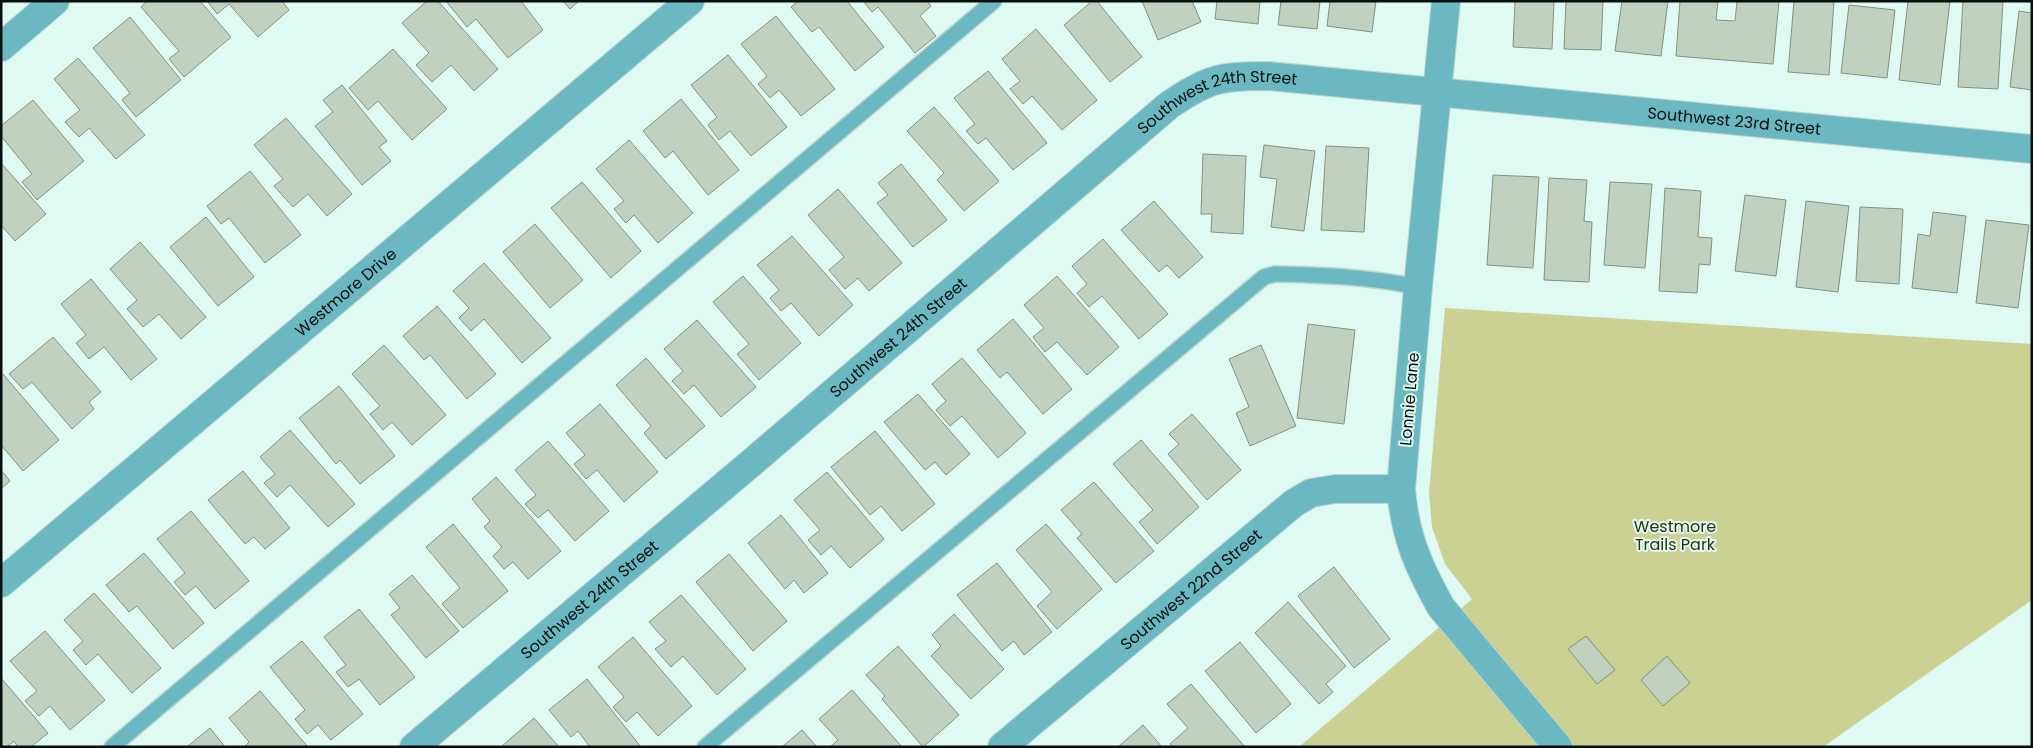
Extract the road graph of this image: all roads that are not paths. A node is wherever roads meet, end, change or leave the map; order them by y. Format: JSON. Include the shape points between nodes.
{"nodes":[{"id":1,"x":55,"y":1,"type":"edge"},
{"id":2,"x":690,"y":1,"type":"edge"},
{"id":3,"x":994,"y":1,"type":"edge"},
{"id":4,"x":1446,"y":1,"type":"edge"},
{"id":5,"x":1,"y":47,"type":"edge"},
{"id":6,"x":1437,"y":93,"type":"junction"},
{"id":7,"x":2032,"y":149,"type":"edge"},
{"id":8,"x":1418,"y":287,"type":"junction"},
{"id":9,"x":1401,"y":489,"type":"junction"},
{"id":10,"x":1,"y":583,"type":"edge"},
{"id":11,"x":112,"y":747,"type":"edge"},
{"id":12,"x":414,"y":747,"type":"edge"},
{"id":13,"x":705,"y":747,"type":"edge"},
{"id":14,"x":1002,"y":747,"type":"edge"},
{"id":15,"x":1558,"y":747,"type":"edge"}],
"edges":[{"from":1,"to":5,"type":"street"},
{"from":2,"to":10,"type":"street","name":"Westmore Drive"},
{"from":3,"to":11,"type":"lane"},
{"from":4,"to":6,"type":"street","name":"Lonnie Lane"},
{"from":6,"to":7,"type":"street","name":"Southwest 23rd Street"},
{"from":6,"to":8,"type":"street","name":"Lonnie Lane"},
{"from":6,"to":12,"type":"street","name":"Southwest 24th Street","via":[[1268,76],[1231,76],[1193,88]]},
{"from":8,"to":9,"type":"street","name":"Lonnie Lane"},
{"from":8,"to":13,"type":"lane","via":[[1344,276],[1275,274],[1264,277]]},
{"from":9,"to":14,"type":"street","name":"Southwest 22nd Street","via":[[1334,489],[1311,494],[1294,503]]},
{"from":9,"to":15,"type":"street","name":"Lonnie Lane","via":[[1412,549],[1441,607]]}]}
